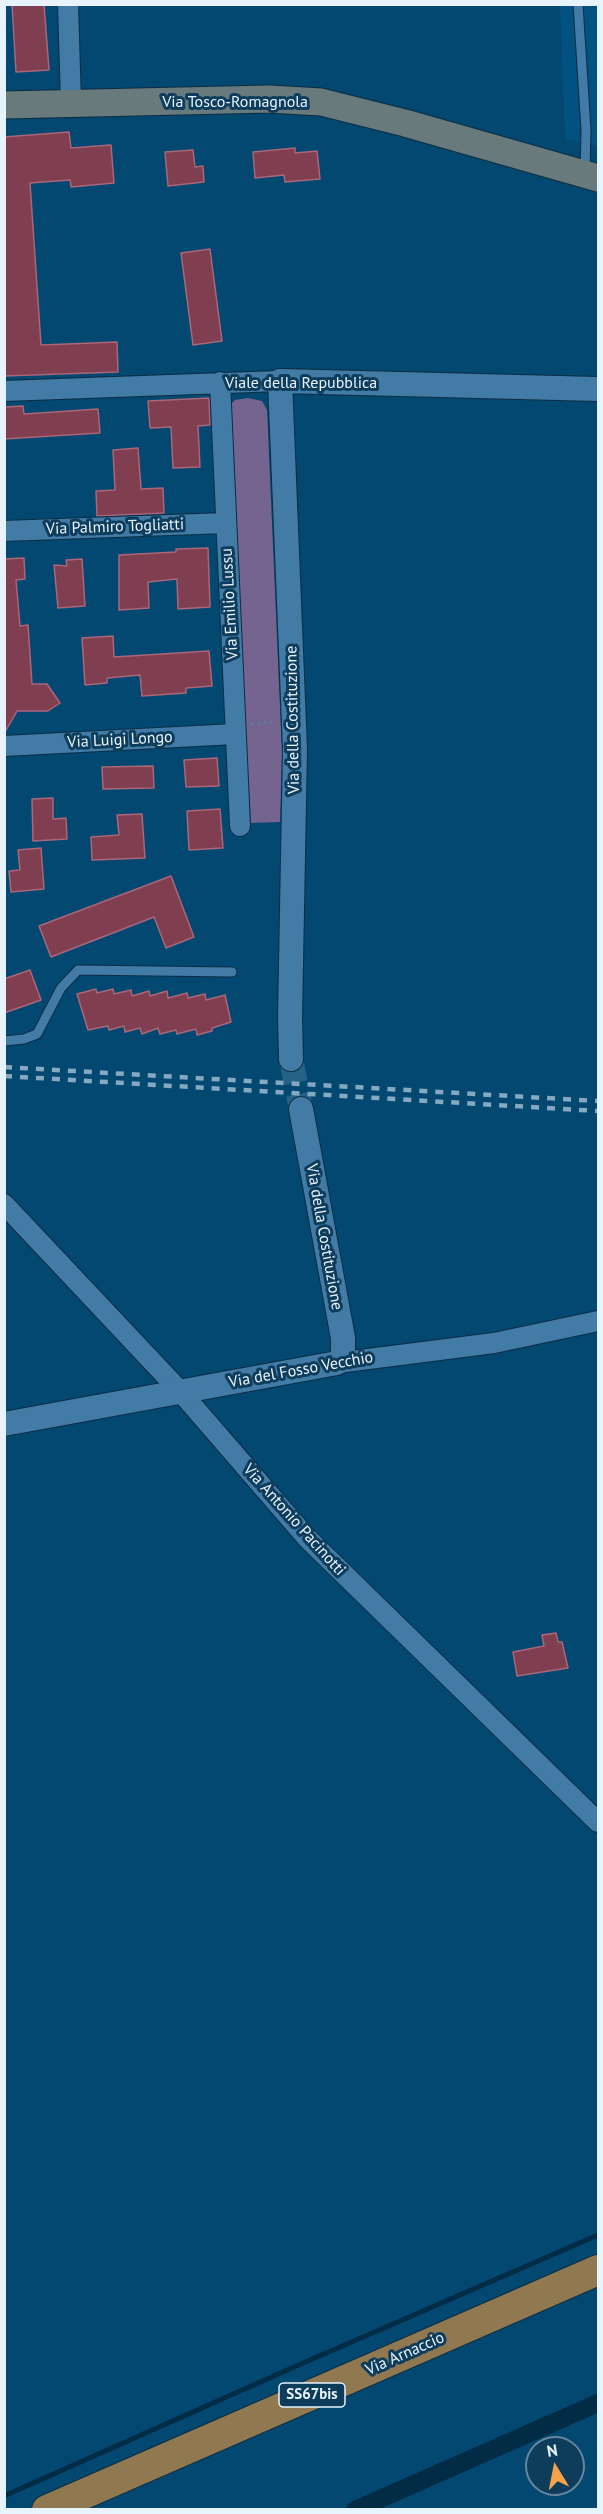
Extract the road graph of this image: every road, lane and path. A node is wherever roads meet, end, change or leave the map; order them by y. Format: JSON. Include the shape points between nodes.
{"nodes":[{"id":1,"x":68,"y":4,"type":"edge"},
{"id":2,"x":578,"y":4,"type":"edge"},
{"id":3,"x":71,"y":104,"type":"junction"},
{"id":4,"x":4,"y":105,"type":"edge"},
{"id":5,"x":586,"y":130,"type":"junction"},
{"id":6,"x":598,"y":133,"type":"edge"},
{"id":7,"x":592,"y":176,"type":"edge"},
{"id":8,"x":280,"y":381,"type":"junction"},
{"id":9,"x":220,"y":382,"type":"junction"},
{"id":10,"x":598,"y":389,"type":"edge"},
{"id":11,"x":4,"y":391,"type":"edge"},
{"id":12,"x":226,"y":523,"type":"junction"},
{"id":13,"x":4,"y":531,"type":"edge"},
{"id":14,"x":295,"y":721,"type":"junction"},
{"id":15,"x":235,"y":730,"type":"junction"},
{"id":16,"x":4,"y":746,"type":"edge"},
{"id":17,"x":240,"y":826,"type":"dead end"},
{"id":18,"x":232,"y":972,"type":"dead end"},
{"id":19,"x":4,"y":1041,"type":"edge"},
{"id":20,"x":291,"y":1059,"type":"tunnel mouth"},
{"id":21,"x":301,"y":1109,"type":"tunnel mouth"},
{"id":22,"x":4,"y":1204,"type":"edge"},
{"id":23,"x":598,"y":1321,"type":"edge"},
{"id":24,"x":337,"y":1363,"type":"junction"},
{"id":25,"x":180,"y":1391,"type":"junction"},
{"id":26,"x":4,"y":1424,"type":"edge"},
{"id":27,"x":598,"y":1821,"type":"edge"},
{"id":28,"x":598,"y":2270,"type":"edge"},
{"id":29,"x":46,"y":2510,"type":"edge"}],
"edges":[{"from":1,"to":3,"type":"street"},
{"from":2,"to":5,"type":"lane"},
{"from":3,"to":4,"type":"main road","name":"Via Tosco-Romagnola"},
{"from":3,"to":7,"type":"main road","name":"Via Tosco-Romagnola","via":[[268,99],[321,102]]},
{"from":5,"to":6,"type":"lane"},
{"from":5,"to":7,"type":"lane"},
{"from":8,"to":9,"type":"street","name":"Viale della Repubblica"},
{"from":8,"to":10,"type":"street","name":"Viale della Repubblica"},
{"from":8,"to":14,"type":"street","name":"Via della Costituzione"},
{"from":9,"to":11,"type":"street","name":"Viale della Repubblica"},
{"from":9,"to":12,"type":"street","name":"Via Emilio Lussu"},
{"from":12,"to":13,"type":"street","name":"Via Palmiro Togliatti"},
{"from":12,"to":15,"type":"street","name":"Via Emilio Lussu"},
{"from":14,"to":15,"type":"path"},
{"from":14,"to":20,"type":"street","name":"Via della Costituzione"},
{"from":15,"to":16,"type":"street","name":"Via Luigi Longo"},
{"from":15,"to":17,"type":"street","name":"Via Emilio Lussu"},
{"from":18,"to":19,"type":"lane","via":[[78,970],[61,988],[37,1034]]},
{"from":21,"to":24,"type":"street","name":"Via della Costituzione","via":[[343,1338],[343,1356]]},
{"from":22,"to":25,"type":"street","name":"Via Antonio Pacinotti"},
{"from":23,"to":24,"type":"street","name":"Via del Fosso Vecchio","via":[[494,1343]]},
{"from":24,"to":25,"type":"street","name":"Via del Fosso Vecchio"},
{"from":25,"to":26,"type":"street","name":"Via del Fosso Vecchio"},
{"from":25,"to":27,"type":"street","name":"Via Antonio Pacinotti","via":[[307,1539]]},
{"from":28,"to":29,"type":"main road","name":"Via Arnaccio","number":"SS67bis"}]}
